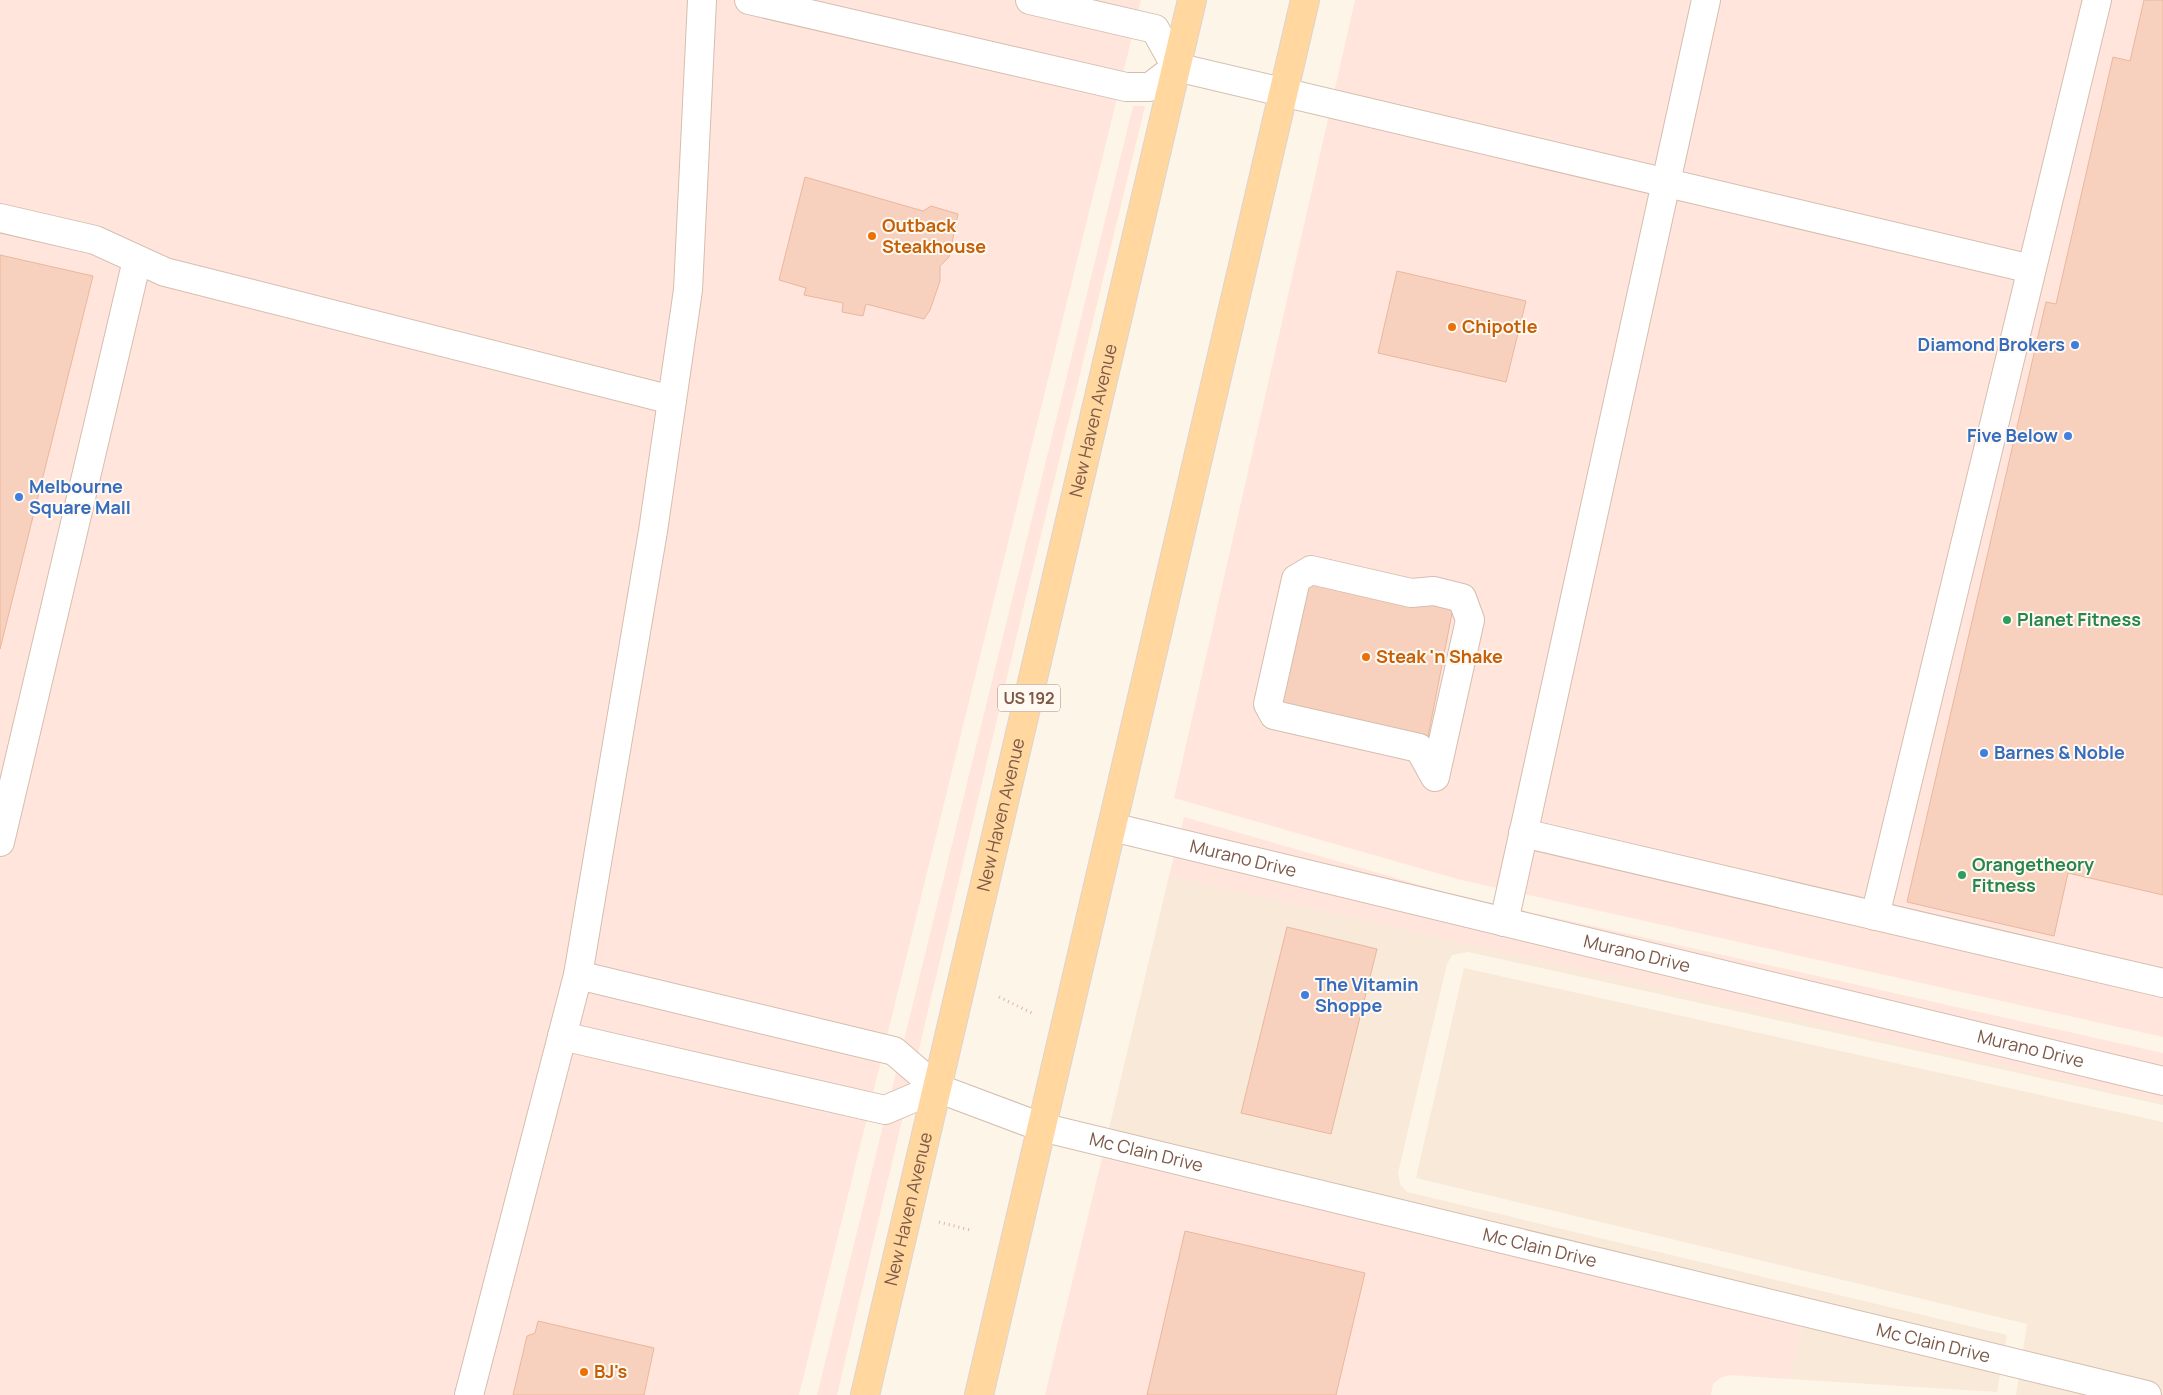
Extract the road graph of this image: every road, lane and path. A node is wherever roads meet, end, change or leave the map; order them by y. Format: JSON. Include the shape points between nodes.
{"nodes":[{"id":1,"x":702,"y":0,"type":"edge"},
{"id":2,"x":749,"y":0,"type":"edge"},
{"id":3,"x":1030,"y":0,"type":"edge"},
{"id":4,"x":1192,"y":0,"type":"edge"},
{"id":5,"x":1305,"y":0,"type":"edge"},
{"id":6,"x":1706,"y":0,"type":"edge"},
{"id":7,"x":2097,"y":0,"type":"edge"},
{"id":8,"x":1176,"y":67,"type":"junction"},
{"id":9,"x":1283,"y":93,"type":"junction"},
{"id":10,"x":1666,"y":182,"type":"junction"},
{"id":11,"x":0,"y":218,"type":"edge"},
{"id":12,"x":137,"y":260,"type":"junction"},
{"id":13,"x":2031,"y":269,"type":"junction"},
{"id":14,"x":672,"y":400,"type":"junction"},
{"id":15,"x":1435,"y":777,"type":"joint"},
{"id":16,"x":1112,"y":827,"type":"junction"},
{"id":17,"x":1523,"y":833,"type":"junction"},
{"id":18,"x":0,"y":842,"type":"edge"},
{"id":19,"x":1875,"y":916,"type":"junction"},
{"id":20,"x":1504,"y":922,"type":"junction"},
{"id":21,"x":578,"y":975,"type":"junction"},
{"id":22,"x":2163,"y":983,"type":"edge"},
{"id":23,"x":999,"y":997,"type":"dead end"},
{"id":24,"x":1037,"y":1016,"type":"dead end"},
{"id":25,"x":562,"y":1036,"type":"junction"},
{"id":26,"x":2163,"y":1081,"type":"edge"},
{"id":27,"x":938,"y":1088,"type":"junction"},
{"id":28,"x":1041,"y":1127,"type":"junction"},
{"id":29,"x":934,"y":1221,"type":"dead end"},
{"id":30,"x":970,"y":1230,"type":"dead end"},
{"id":31,"x":469,"y":1395,"type":"edge"},
{"id":32,"x":865,"y":1395,"type":"edge"},
{"id":33,"x":978,"y":1395,"type":"edge"},
{"id":34,"x":2147,"y":1395,"type":"edge"}],
"edges":[{"from":1,"to":14,"type":"street","via":[[688,290]]},
{"from":2,"to":8,"type":"street","via":[[1126,87],[1150,87]]},
{"from":3,"to":8,"type":"street","via":[[1155,29]]},
{"from":4,"to":8,"type":"main road","name":"New Haven Avenue","number":"US 192"},
{"from":5,"to":9,"type":"main road"},
{"from":6,"to":10,"type":"street"},
{"from":7,"to":13,"type":"street"},
{"from":8,"to":9,"type":"street"},
{"from":8,"to":27,"type":"main road","name":"New Haven Avenue","number":"US 192"},
{"from":9,"to":10,"type":"street"},
{"from":9,"to":16,"type":"main road"},
{"from":10,"to":13,"type":"street"},
{"from":10,"to":17,"type":"street"},
{"from":11,"to":12,"type":"street","via":[[95,240]]},
{"from":12,"to":14,"type":"street","via":[[165,272]]},
{"from":12,"to":18,"type":"street"},
{"from":13,"to":19,"type":"street"},
{"from":14,"to":21,"type":"street"},
{"from":15,"to":15,"type":"street","via":[[1470,620],[1462,598],[1434,591],[1411,593],[1311,570],[1296,579],[1268,704],[1274,715],[1419,748]]},
{"from":16,"to":20,"type":"street","name":"Murano Drive"},
{"from":16,"to":28,"type":"main road"},
{"from":17,"to":19,"type":"street"},
{"from":17,"to":20,"type":"street"},
{"from":19,"to":22,"type":"street"},
{"from":20,"to":26,"type":"street","name":"Murano Drive"},
{"from":21,"to":25,"type":"street"},
{"from":21,"to":27,"type":"street","name":"Mc Clain Drive","via":[[894,1051]]},
{"from":23,"to":24,"type":"path"},
{"from":25,"to":27,"type":"street","via":[[885,1110]]},
{"from":25,"to":31,"type":"street"},
{"from":27,"to":28,"type":"street","name":"Mc Clain Drive"},
{"from":27,"to":32,"type":"main road","name":"New Haven Avenue","number":"US 192"},
{"from":28,"to":33,"type":"main road"},
{"from":28,"to":34,"type":"street","name":"Mc Clain Drive"},
{"from":29,"to":30,"type":"path"}]}
